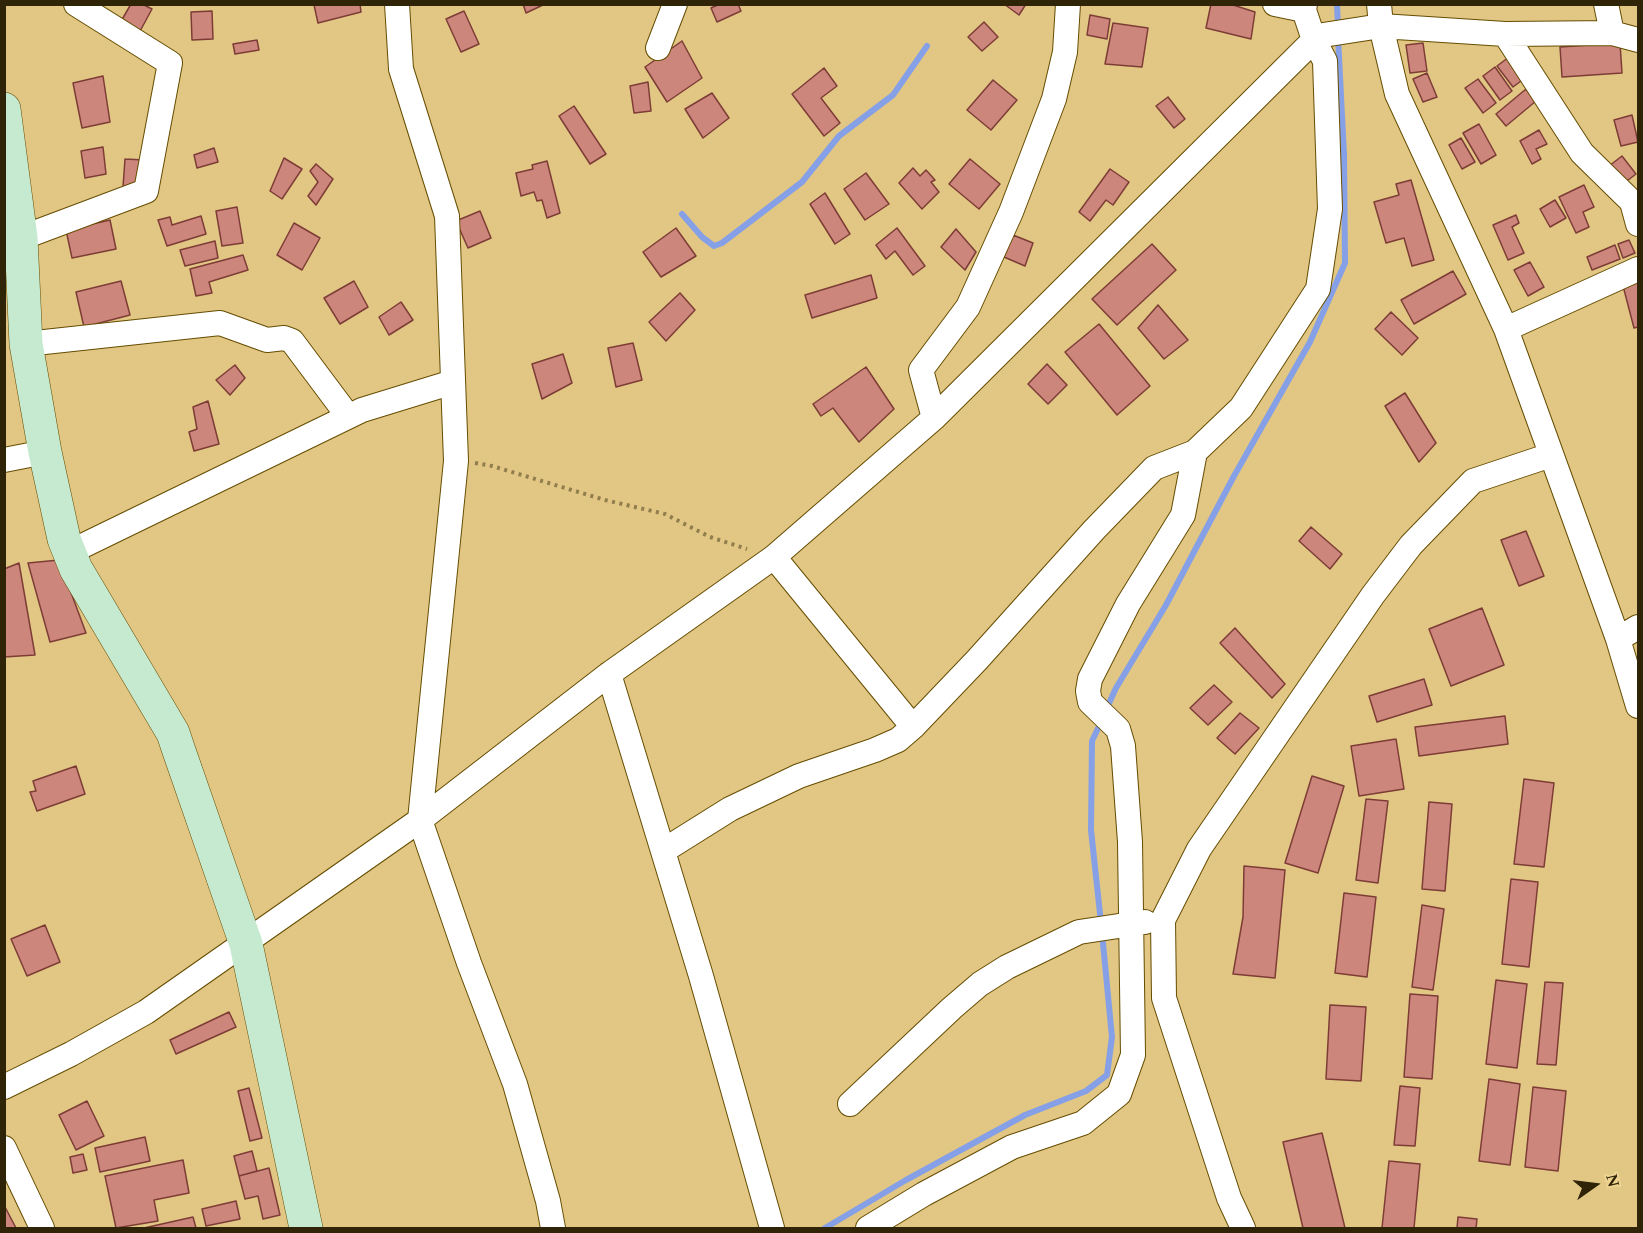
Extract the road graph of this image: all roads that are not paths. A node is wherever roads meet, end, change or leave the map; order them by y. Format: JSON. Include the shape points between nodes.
{"nodes":[{"id":1,"x":76,"y":4,"type":"edge"},
{"id":2,"x":397,"y":4,"type":"edge"},
{"id":3,"x":675,"y":4,"type":"edge"},
{"id":4,"x":1068,"y":4,"type":"edge"},
{"id":5,"x":1275,"y":4,"type":"edge"},
{"id":6,"x":1606,"y":4,"type":"edge"},
{"id":7,"x":1304,"y":7,"type":"edge"},
{"id":8,"x":1380,"y":15,"type":"edge"},
{"id":9,"x":1612,"y":33,"type":"junction"},
{"id":10,"x":1505,"y":34,"type":"junction"},
{"id":11,"x":1318,"y":38,"type":"junction"},
{"id":12,"x":1638,"y":40,"type":"edge"},
{"id":13,"x":658,"y":48,"type":"dead end"},
{"id":14,"x":4,"y":109,"type":"edge"},
{"id":15,"x":1638,"y":224,"type":"edge"},
{"id":16,"x":14,"y":225,"type":"edge"},
{"id":17,"x":1638,"y":269,"type":"edge"},
{"id":18,"x":1506,"y":329,"type":"junction"},
{"id":19,"x":26,"y":344,"type":"junction"},
{"id":20,"x":453,"y":382,"type":"junction"},
{"id":21,"x":348,"y":416,"type":"junction"},
{"id":22,"x":934,"y":418,"type":"junction"},
{"id":23,"x":45,"y":452,"type":"junction"},
{"id":24,"x":1196,"y":452,"type":"junction"},
{"id":25,"x":1551,"y":455,"type":"junction"},
{"id":26,"x":4,"y":460,"type":"edge"},
{"id":27,"x":70,"y":552,"type":"junction"},
{"id":28,"x":774,"y":557,"type":"junction"},
{"id":29,"x":1638,"y":627,"type":"edge"},
{"id":30,"x":1617,"y":639,"type":"junction"},
{"id":31,"x":609,"y":674,"type":"junction"},
{"id":32,"x":1635,"y":678,"type":"edge"},
{"id":33,"x":1638,"y":706,"type":"edge"},
{"id":34,"x":913,"y":727,"type":"junction"},
{"id":35,"x":420,"y":820,"type":"junction"},
{"id":36,"x":663,"y":851,"type":"junction"},
{"id":37,"x":1163,"y":920,"type":"junction"},
{"id":38,"x":1123,"y":925,"type":"junction"},
{"id":39,"x":246,"y":944,"type":"junction"},
{"id":40,"x":4,"y":1087,"type":"edge"},
{"id":41,"x":850,"y":1104,"type":"dead end"},
{"id":42,"x":4,"y":1148,"type":"edge"},
{"id":43,"x":42,"y":1228,"type":"edge"},
{"id":44,"x":306,"y":1228,"type":"edge"},
{"id":45,"x":553,"y":1228,"type":"edge"},
{"id":46,"x":772,"y":1228,"type":"edge"},
{"id":47,"x":868,"y":1228,"type":"edge"},
{"id":48,"x":1243,"y":1228,"type":"edge"}],
"edges":[{"from":1,"to":16,"type":"street","via":[[170,63],[146,191]]},
{"from":2,"to":20,"type":"street","via":[[401,69],[447,216]]},
{"from":3,"to":13,"type":"street"},
{"from":4,"to":22,"type":"street","via":[[1065,52],[1054,99],[1011,212],[968,308],[921,370]]},
{"from":5,"to":7,"type":"street"},
{"from":6,"to":9,"type":"street"},
{"from":7,"to":11,"type":"street"},
{"from":8,"to":10,"type":"street"},
{"from":8,"to":11,"type":"street"},
{"from":8,"to":18,"type":"street","via":[[1397,94]]},
{"from":9,"to":10,"type":"street"},
{"from":9,"to":12,"type":"street"},
{"from":10,"to":15,"type":"street","via":[[1582,153],[1632,202]]},
{"from":11,"to":22,"type":"street"},
{"from":11,"to":24,"type":"street","via":[[1325,61],[1330,209],[1318,289],[1241,408]]},
{"from":14,"to":16,"type":"main road"},
{"from":16,"to":19,"type":"main road"},
{"from":17,"to":18,"type":"street"},
{"from":18,"to":25,"type":"street"},
{"from":19,"to":21,"type":"street","via":[[220,323],[267,340],[292,341]]},
{"from":19,"to":23,"type":"main road"},
{"from":20,"to":21,"type":"street"},
{"from":20,"to":35,"type":"street","via":[[456,460]]},
{"from":21,"to":27,"type":"street"},
{"from":22,"to":28,"type":"street"},
{"from":23,"to":26,"type":"street"},
{"from":23,"to":27,"type":"main road"},
{"from":24,"to":34,"type":"street","via":[[1154,468]]},
{"from":24,"to":38,"type":"street","via":[[1183,515],[1128,604],[1090,679],[1088,691],[1090,702],[1118,729],[1123,746],[1130,842]]},
{"from":25,"to":30,"type":"street"},
{"from":25,"to":37,"type":"street","via":[[1473,481],[1411,545],[1199,849]]},
{"from":27,"to":39,"type":"main road","via":[[76,569],[173,733]]},
{"from":28,"to":31,"type":"street"},
{"from":28,"to":34,"type":"street"},
{"from":29,"to":30,"type":"street"},
{"from":30,"to":32,"type":"street"},
{"from":31,"to":35,"type":"street"},
{"from":31,"to":36,"type":"street"},
{"from":32,"to":33,"type":"street"},
{"from":34,"to":36,"type":"street","via":[[898,740],[799,776],[730,808]]},
{"from":35,"to":39,"type":"street"},
{"from":35,"to":45,"type":"street","via":[[515,1084]]},
{"from":36,"to":46,"type":"street"},
{"from":37,"to":38,"type":"street"},
{"from":37,"to":48,"type":"street","via":[[1164,998],[1225,1187]]},
{"from":38,"to":41,"type":"street","via":[[1079,932],[980,984]]},
{"from":38,"to":47,"type":"street","via":[[1133,1055],[1119,1094],[1083,1123],[1012,1147]]},
{"from":39,"to":40,"type":"street","via":[[146,1012]]},
{"from":39,"to":44,"type":"main road"},
{"from":42,"to":43,"type":"street"}]}
